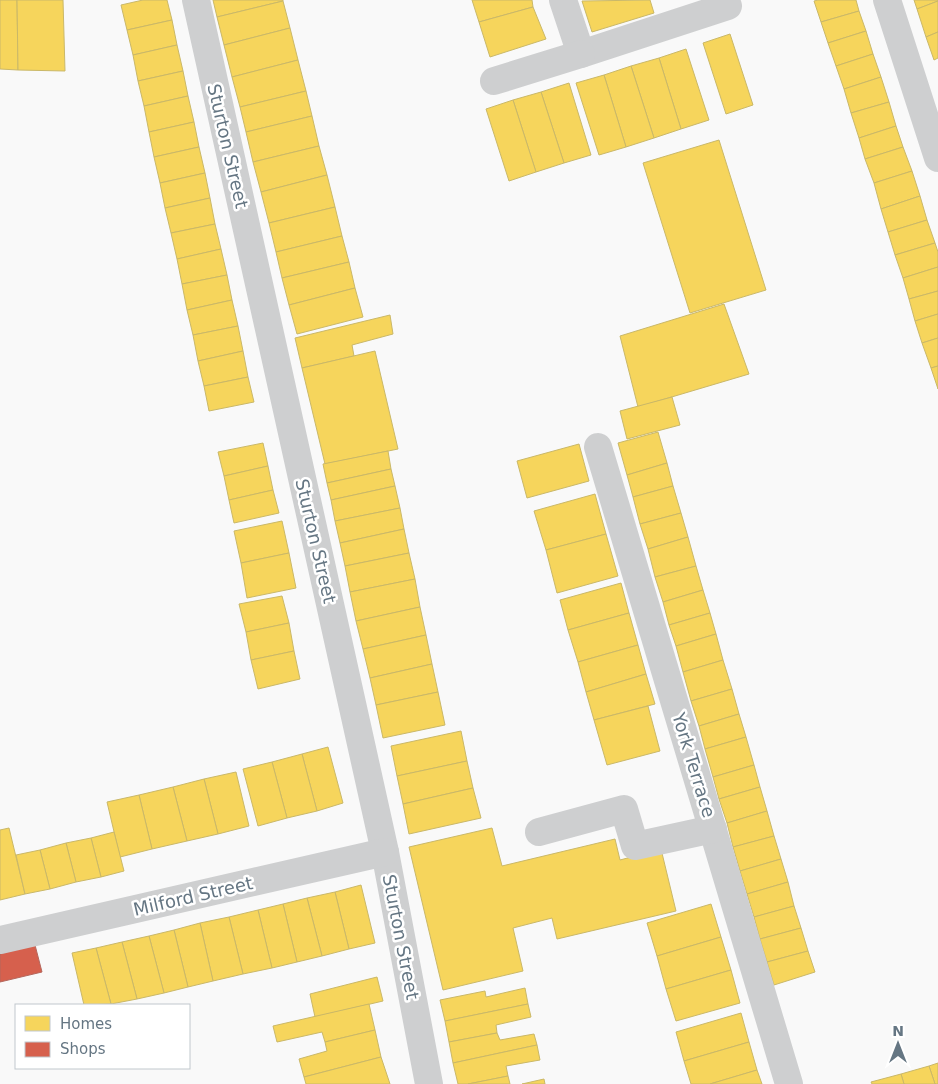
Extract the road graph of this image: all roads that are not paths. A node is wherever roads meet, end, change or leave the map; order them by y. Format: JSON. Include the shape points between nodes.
{"nodes":[{"id":1,"x":196,"y":0,"type":"edge"},
{"id":2,"x":563,"y":0,"type":"edge"},
{"id":3,"x":887,"y":0,"type":"edge"},
{"id":4,"x":728,"y":6,"type":"dead end"},
{"id":5,"x":581,"y":54,"type":"junction"},
{"id":6,"x":494,"y":81,"type":"dead end"},
{"id":7,"x":938,"y":158,"type":"edge"},
{"id":8,"x":598,"y":447,"type":"dead end"},
{"id":9,"x":713,"y":829,"type":"junction"},
{"id":10,"x":539,"y":832,"type":"dead end"},
{"id":11,"x":385,"y":852,"type":"junction"},
{"id":12,"x":0,"y":940,"type":"edge"},
{"id":13,"x":429,"y":1084,"type":"edge"},
{"id":14,"x":789,"y":1084,"type":"edge"}],
"edges":[{"from":1,"to":11,"type":"street","name":"Sturton Street"},
{"from":2,"to":5,"type":"street"},
{"from":3,"to":7,"type":"street"},
{"from":4,"to":5,"type":"street"},
{"from":5,"to":6,"type":"street"},
{"from":8,"to":9,"type":"street","name":"York Terrace"},
{"from":9,"to":10,"type":"street","via":[[635,846],[624,809]]},
{"from":9,"to":14,"type":"street","name":"York Terrace"},
{"from":11,"to":12,"type":"street","name":"Milford Street"},
{"from":11,"to":13,"type":"street","name":"Sturton Street"}]}
